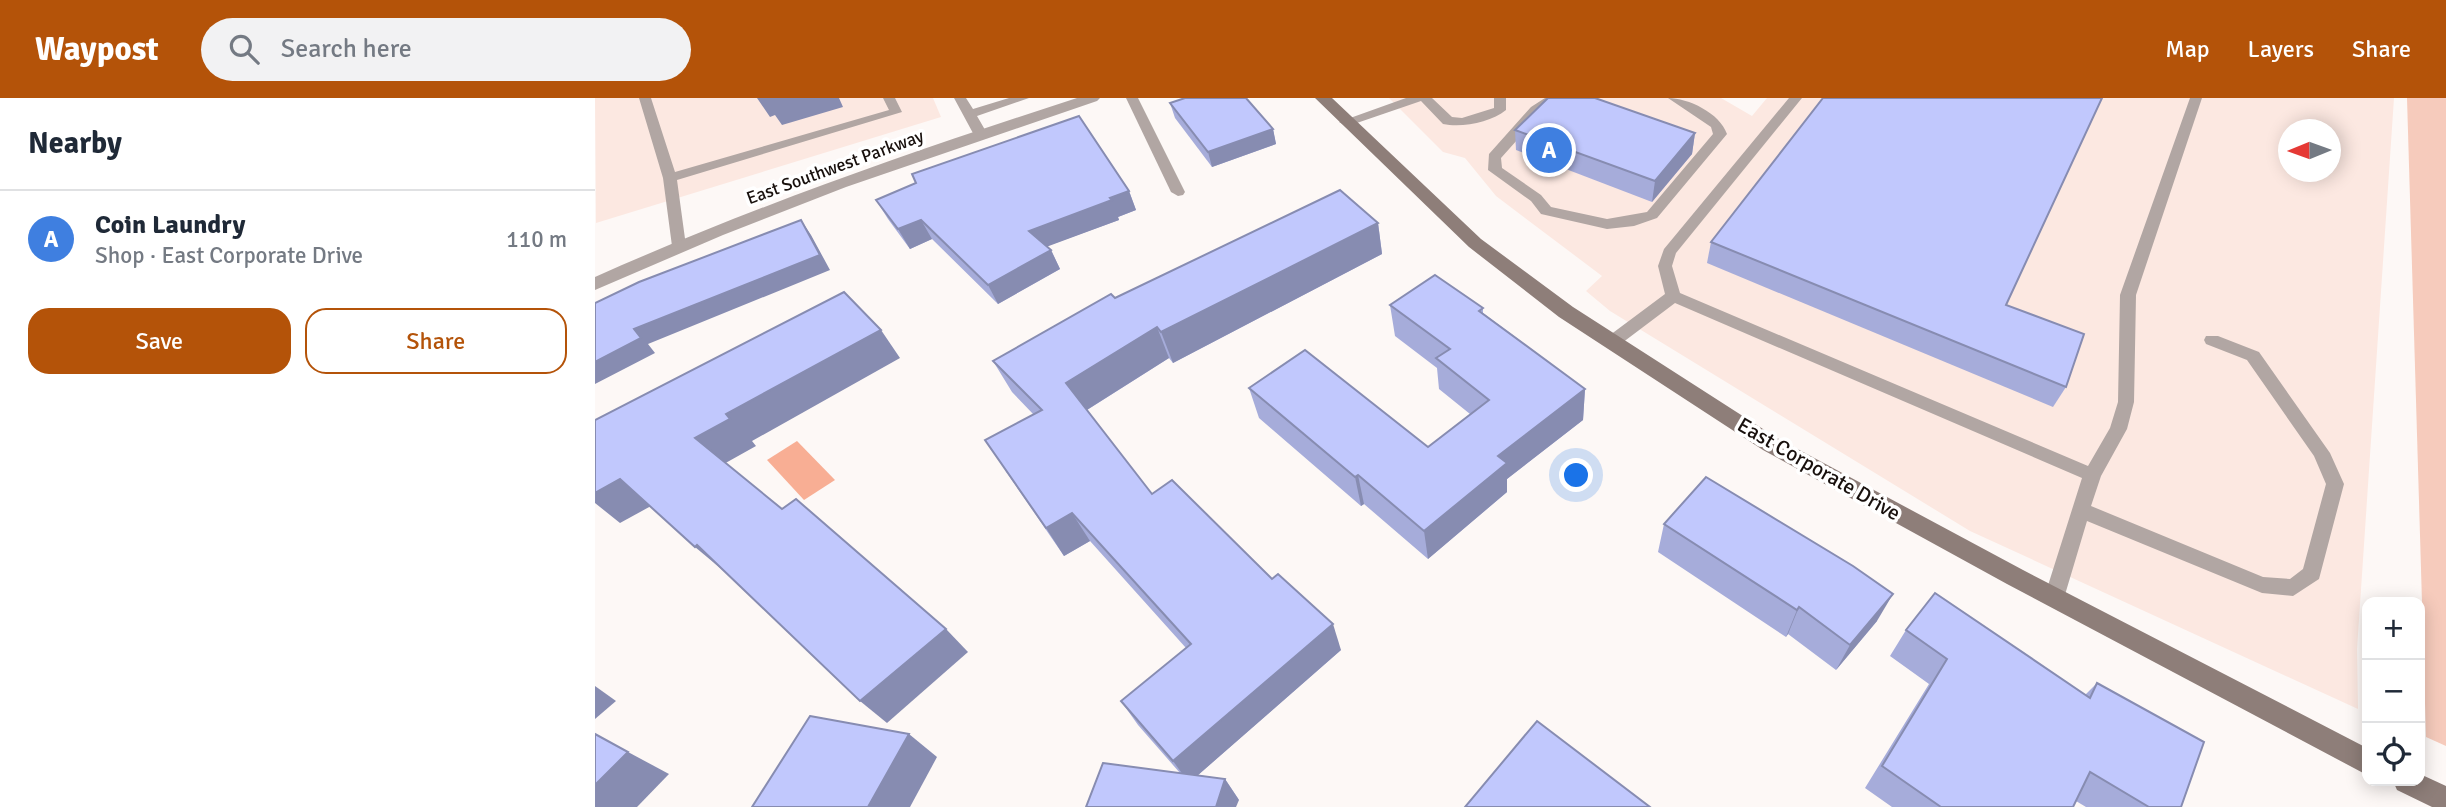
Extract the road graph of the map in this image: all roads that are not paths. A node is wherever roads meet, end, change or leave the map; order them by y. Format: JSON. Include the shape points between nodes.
{"nodes":[{"id":1,"x":645,"y":98,"type":"edge"},
{"id":2,"x":889,"y":98,"type":"edge"},
{"id":3,"x":997,"y":98,"type":"edge"},
{"id":4,"x":1023,"y":98,"type":"edge"},
{"id":5,"x":1092,"y":98,"type":"edge"},
{"id":6,"x":1132,"y":98,"type":"edge"},
{"id":7,"x":1323,"y":98,"type":"edge"},
{"id":8,"x":1419,"y":98,"type":"edge"},
{"id":9,"x":1425,"y":98,"type":"edge"},
{"id":10,"x":1500,"y":98,"type":"edge"},
{"id":11,"x":1554,"y":98,"type":"edge"},
{"id":12,"x":1674,"y":98,"type":"edge"},
{"id":13,"x":1796,"y":98,"type":"edge"},
{"id":14,"x":2196,"y":98,"type":"edge"},
{"id":15,"x":965,"y":103,"type":"edge"},
{"id":16,"x":1346,"y":122,"type":"junction"},
{"id":17,"x":981,"y":135,"type":"junction"},
{"id":18,"x":670,"y":177,"type":"junction"},
{"id":19,"x":1178,"y":192,"type":"dead end"},
{"id":20,"x":679,"y":246,"type":"junction"},
{"id":21,"x":595,"y":284,"type":"edge"},
{"id":22,"x":1673,"y":296,"type":"junction"},
{"id":23,"x":2212,"y":340,"type":"dead end"},
{"id":24,"x":1612,"y":342,"type":"junction"},
{"id":25,"x":2092,"y":475,"type":"junction"},
{"id":26,"x":2081,"y":510,"type":"junction"},
{"id":27,"x":2054,"y":598,"type":"junction"},
{"id":28,"x":2362,"y":759,"type":"edge"},
{"id":29,"x":2417,"y":786,"type":"edge"},
{"id":30,"x":2446,"y":800,"type":"edge"}],
"edges":[{"from":1,"to":18,"type":"lane"},
{"from":2,"to":18,"type":"lane","via":[[896,113]]},
{"from":3,"to":15,"type":"lane"},
{"from":4,"to":15,"type":"lane"},
{"from":5,"to":17,"type":"street","name":"East Southwest Parkway"},
{"from":6,"to":19,"type":"lane"},
{"from":7,"to":16,"type":"main road","name":"East Corporate Drive"},
{"from":8,"to":16,"type":"lane"},
{"from":9,"to":10,"type":"lane","via":[[1448,121],[1463,122],[1500,110]]},
{"from":11,"to":12,"type":"lane","via":[[1536,110],[1494,157],[1495,170],[1536,198],[1546,211],[1607,224],[1652,215],[1720,134],[1717,125]]},
{"from":13,"to":22,"type":"lane","via":[[1668,251],[1665,266]]},
{"from":14,"to":25,"type":"lane","via":[[2129,295],[2126,402],[2118,429]]},
{"from":15,"to":17,"type":"lane"},
{"from":16,"to":24,"type":"main road","name":"East Corporate Drive","via":[[1475,243]]},
{"from":17,"to":20,"type":"street","name":"East Southwest Parkway","via":[[852,178]]},
{"from":18,"to":20,"type":"lane"},
{"from":20,"to":21,"type":"street","name":"East Southwest Parkway"},
{"from":22,"to":24,"type":"lane"},
{"from":22,"to":25,"type":"lane"},
{"from":23,"to":26,"type":"lane","via":[[2253,356],[2321,453],[2335,484],[2312,573],[2293,588],[2262,585]]},
{"from":24,"to":27,"type":"main road","name":"East Corporate Drive","via":[[1770,444]]},
{"from":25,"to":26,"type":"lane"},
{"from":26,"to":27,"type":"lane"},
{"from":27,"to":28,"type":"main road","name":"East Corporate Drive"},
{"from":29,"to":30,"type":"main road"}]}
